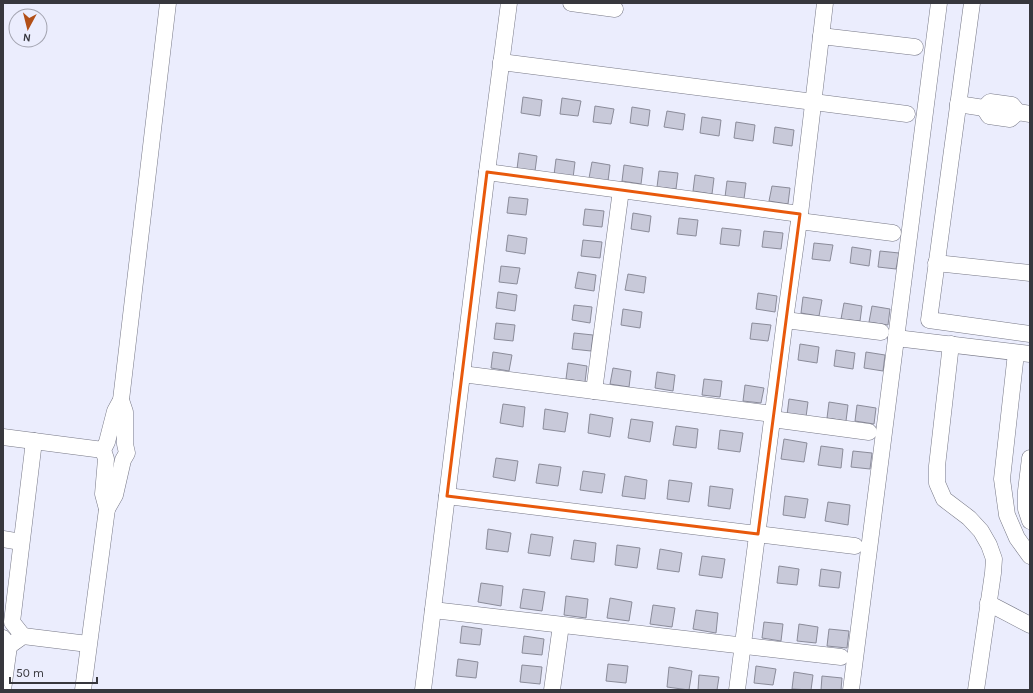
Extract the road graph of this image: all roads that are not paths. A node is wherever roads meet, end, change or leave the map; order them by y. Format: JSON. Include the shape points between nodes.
{"nodes":[{"id":1,"x":168,"y":3,"type":"edge"},
{"id":2,"x":509,"y":3,"type":"edge"},
{"id":3,"x":571,"y":3,"type":"edge"},
{"id":4,"x":826,"y":3,"type":"edge"},
{"id":5,"x":939,"y":3,"type":"edge"},
{"id":6,"x":972,"y":3,"type":"edge"},
{"id":7,"x":615,"y":9,"type":"dead end"},
{"id":8,"x":821,"y":36,"type":"junction"},
{"id":9,"x":915,"y":47,"type":"dead end"},
{"id":10,"x":501,"y":62,"type":"junction"},
{"id":11,"x":813,"y":103,"type":"junction"},
{"id":12,"x":958,"y":104,"type":"junction"},
{"id":13,"x":1024,"y":113,"type":"edge"},
{"id":14,"x":907,"y":114,"type":"dead end"},
{"id":15,"x":487,"y":172,"type":"junction"},
{"id":16,"x":622,"y":190,"type":"junction"},
{"id":17,"x":799,"y":217,"type":"junction"},
{"id":18,"x":893,"y":232,"type":"dead end"},
{"id":19,"x":936,"y":263,"type":"junction"},
{"id":20,"x":1030,"y":273,"type":"edge"},
{"id":21,"x":785,"y":320,"type":"junction"},
{"id":22,"x":881,"y":332,"type":"dead end"},
{"id":23,"x":1030,"y":334,"type":"edge"},
{"id":24,"x":896,"y":338,"type":"junction"},
{"id":25,"x":951,"y":344,"type":"junction"},
{"id":26,"x":1023,"y":353,"type":"edge"},
{"id":27,"x":462,"y":374,"type":"junction"},
{"id":28,"x":594,"y":391,"type":"junction"},
{"id":29,"x":121,"y":400,"type":"junction"},
{"id":30,"x":773,"y":416,"type":"junction"},
{"id":31,"x":869,"y":432,"type":"dead end"},
{"id":32,"x":3,"y":438,"type":"edge"},
{"id":33,"x":34,"y":442,"type":"junction"},
{"id":34,"x":105,"y":450,"type":"junction"},
{"id":35,"x":124,"y":452,"type":"junction"},
{"id":36,"x":1030,"y":458,"type":"edge"},
{"id":37,"x":447,"y":496,"type":"junction"},
{"id":38,"x":107,"y":509,"type":"junction"},
{"id":39,"x":1030,"y":521,"type":"edge"},
{"id":40,"x":758,"y":534,"type":"junction"},
{"id":41,"x":3,"y":539,"type":"edge"},
{"id":42,"x":21,"y":542,"type":"junction"},
{"id":43,"x":855,"y":546,"type":"dead end"},
{"id":44,"x":1030,"y":556,"type":"edge"},
{"id":45,"x":988,"y":603,"type":"junction"},
{"id":46,"x":433,"y":610,"type":"junction"},
{"id":47,"x":561,"y":625,"type":"junction"},
{"id":48,"x":7,"y":626,"type":"edge"},
{"id":49,"x":1030,"y":626,"type":"edge"},
{"id":50,"x":23,"y":636,"type":"junction"},
{"id":51,"x":6,"y":642,"type":"edge"},
{"id":52,"x":88,"y":644,"type":"junction"},
{"id":53,"x":743,"y":646,"type":"junction"},
{"id":54,"x":841,"y":657,"type":"dead end"},
{"id":55,"x":3,"y":690,"type":"edge"},
{"id":56,"x":83,"y":690,"type":"edge"},
{"id":57,"x":423,"y":690,"type":"edge"},
{"id":58,"x":552,"y":690,"type":"edge"},
{"id":59,"x":737,"y":690,"type":"edge"},
{"id":60,"x":851,"y":690,"type":"edge"},
{"id":61,"x":976,"y":690,"type":"edge"}],
"edges":[{"from":1,"to":29,"type":"street"},
{"from":2,"to":10,"type":"street"},
{"from":3,"to":7,"type":"street"},
{"from":4,"to":8,"type":"street"},
{"from":5,"to":24,"type":"street"},
{"from":6,"to":12,"type":"street"},
{"from":8,"to":9,"type":"street"},
{"from":8,"to":11,"type":"street"},
{"from":10,"to":11,"type":"street"},
{"from":10,"to":15,"type":"street"},
{"from":11,"to":14,"type":"street"},
{"from":11,"to":17,"type":"street"},
{"from":12,"to":13,"type":"street","via":[[984,108],[989,116],[1010,119]]},
{"from":12,"to":19,"type":"street"},
{"from":15,"to":16,"type":"street"},
{"from":15,"to":27,"type":"street"},
{"from":16,"to":17,"type":"street"},
{"from":16,"to":28,"type":"street"},
{"from":17,"to":18,"type":"street"},
{"from":17,"to":21,"type":"street"},
{"from":19,"to":20,"type":"street"},
{"from":19,"to":23,"type":"street","via":[[928,320]]},
{"from":21,"to":22,"type":"street"},
{"from":21,"to":30,"type":"street"},
{"from":24,"to":25,"type":"street"},
{"from":24,"to":60,"type":"street"},
{"from":25,"to":26,"type":"street"},
{"from":25,"to":45,"type":"street","via":[[937,466],[938,483],[944,499],[969,518],[989,545],[994,559]]},
{"from":26,"to":44,"type":"street","via":[[1002,480],[1007,515],[1017,538]]},
{"from":27,"to":28,"type":"street"},
{"from":27,"to":37,"type":"street"},
{"from":28,"to":30,"type":"street"},
{"from":29,"to":34,"type":"street","via":[[115,411]]},
{"from":29,"to":35,"type":"street","via":[[125,412]]},
{"from":30,"to":31,"type":"street"},
{"from":30,"to":40,"type":"street"},
{"from":32,"to":33,"type":"street"},
{"from":33,"to":34,"type":"street"},
{"from":33,"to":42,"type":"street"},
{"from":34,"to":35,"type":"street","via":[[114,463]]},
{"from":34,"to":35,"type":"street","via":[[111,440],[118,440]]},
{"from":34,"to":38,"type":"street","via":[[103,494]]},
{"from":35,"to":38,"type":"street","via":[[115,495]]},
{"from":36,"to":39,"type":"street","via":[[1026,509]]},
{"from":37,"to":40,"type":"street"},
{"from":37,"to":46,"type":"street"},
{"from":38,"to":52,"type":"street"},
{"from":40,"to":43,"type":"street"},
{"from":40,"to":53,"type":"street"},
{"from":41,"to":42,"type":"street"},
{"from":42,"to":48,"type":"street"},
{"from":45,"to":49,"type":"street"},
{"from":45,"to":61,"type":"street"},
{"from":46,"to":47,"type":"street"},
{"from":46,"to":57,"type":"street"},
{"from":47,"to":53,"type":"street"},
{"from":47,"to":58,"type":"street"},
{"from":48,"to":50,"type":"street"},
{"from":50,"to":51,"type":"street"},
{"from":50,"to":52,"type":"street"},
{"from":51,"to":55,"type":"street"},
{"from":52,"to":56,"type":"street"},
{"from":53,"to":54,"type":"street"},
{"from":53,"to":59,"type":"street"}]}
